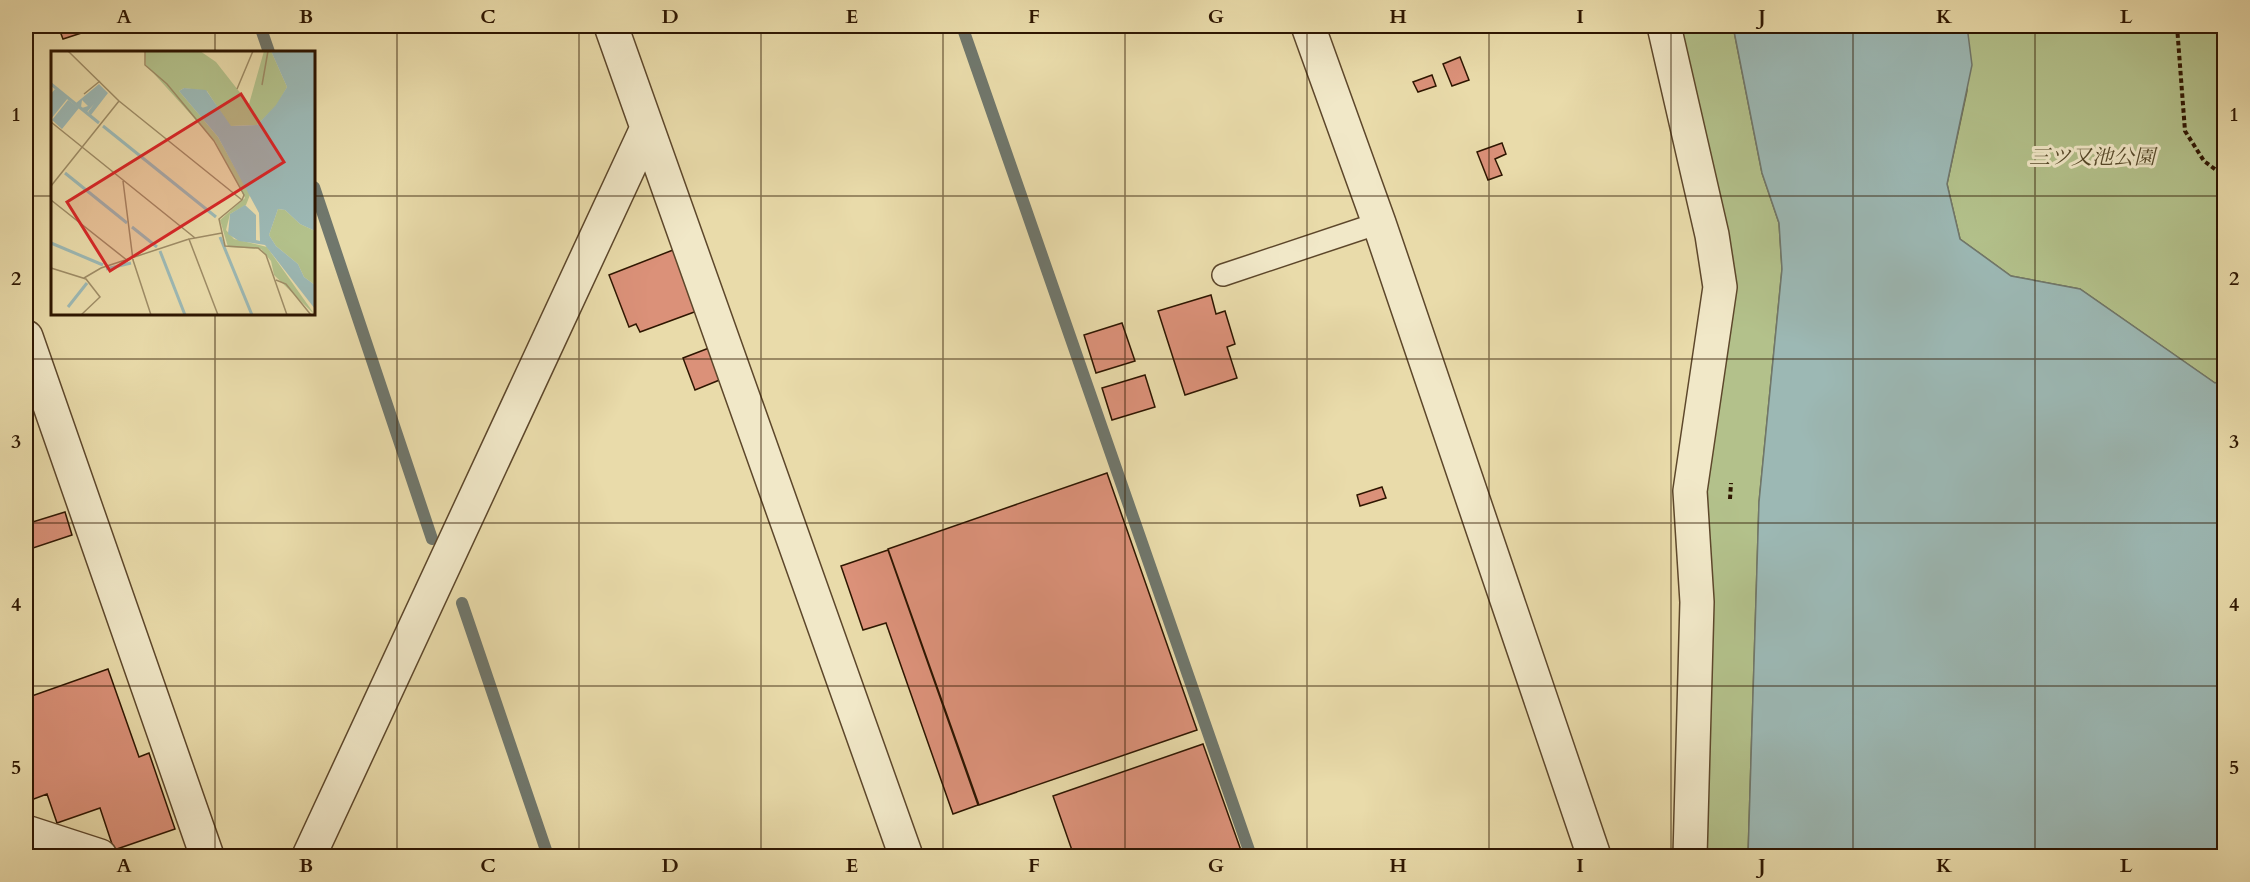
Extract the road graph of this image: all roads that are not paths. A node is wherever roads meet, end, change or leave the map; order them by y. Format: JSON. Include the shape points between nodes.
{"nodes":[{"id":1,"x":611,"y":26,"type":"edge"},
{"id":2,"x":1308,"y":26,"type":"edge"},
{"id":3,"x":1664,"y":26,"type":"edge"},
{"id":4,"x":647,"y":128,"type":"junction"},
{"id":5,"x":1379,"y":223,"type":"junction"},
{"id":6,"x":1223,"y":275,"type":"dead end"},
{"id":7,"x":26,"y":338,"type":"edge"},
{"id":8,"x":26,"y":832,"type":"edge"},
{"id":9,"x":100,"y":856,"type":"edge"},
{"id":10,"x":207,"y":856,"type":"edge"},
{"id":11,"x":309,"y":856,"type":"edge"},
{"id":12,"x":906,"y":856,"type":"edge"},
{"id":13,"x":1594,"y":856,"type":"edge"},
{"id":14,"x":1690,"y":856,"type":"edge"}],
"edges":[{"from":1,"to":4,"type":"street"},
{"from":2,"to":5,"type":"street"},
{"from":3,"to":14,"type":"street","via":[[1712,235],[1720,287],[1690,491],[1697,602]]},
{"from":4,"to":11,"type":"street"},
{"from":4,"to":12,"type":"street"},
{"from":5,"to":6,"type":"lane"},
{"from":5,"to":13,"type":"street"},
{"from":7,"to":10,"type":"street"},
{"from":8,"to":9,"type":"street"}]}
